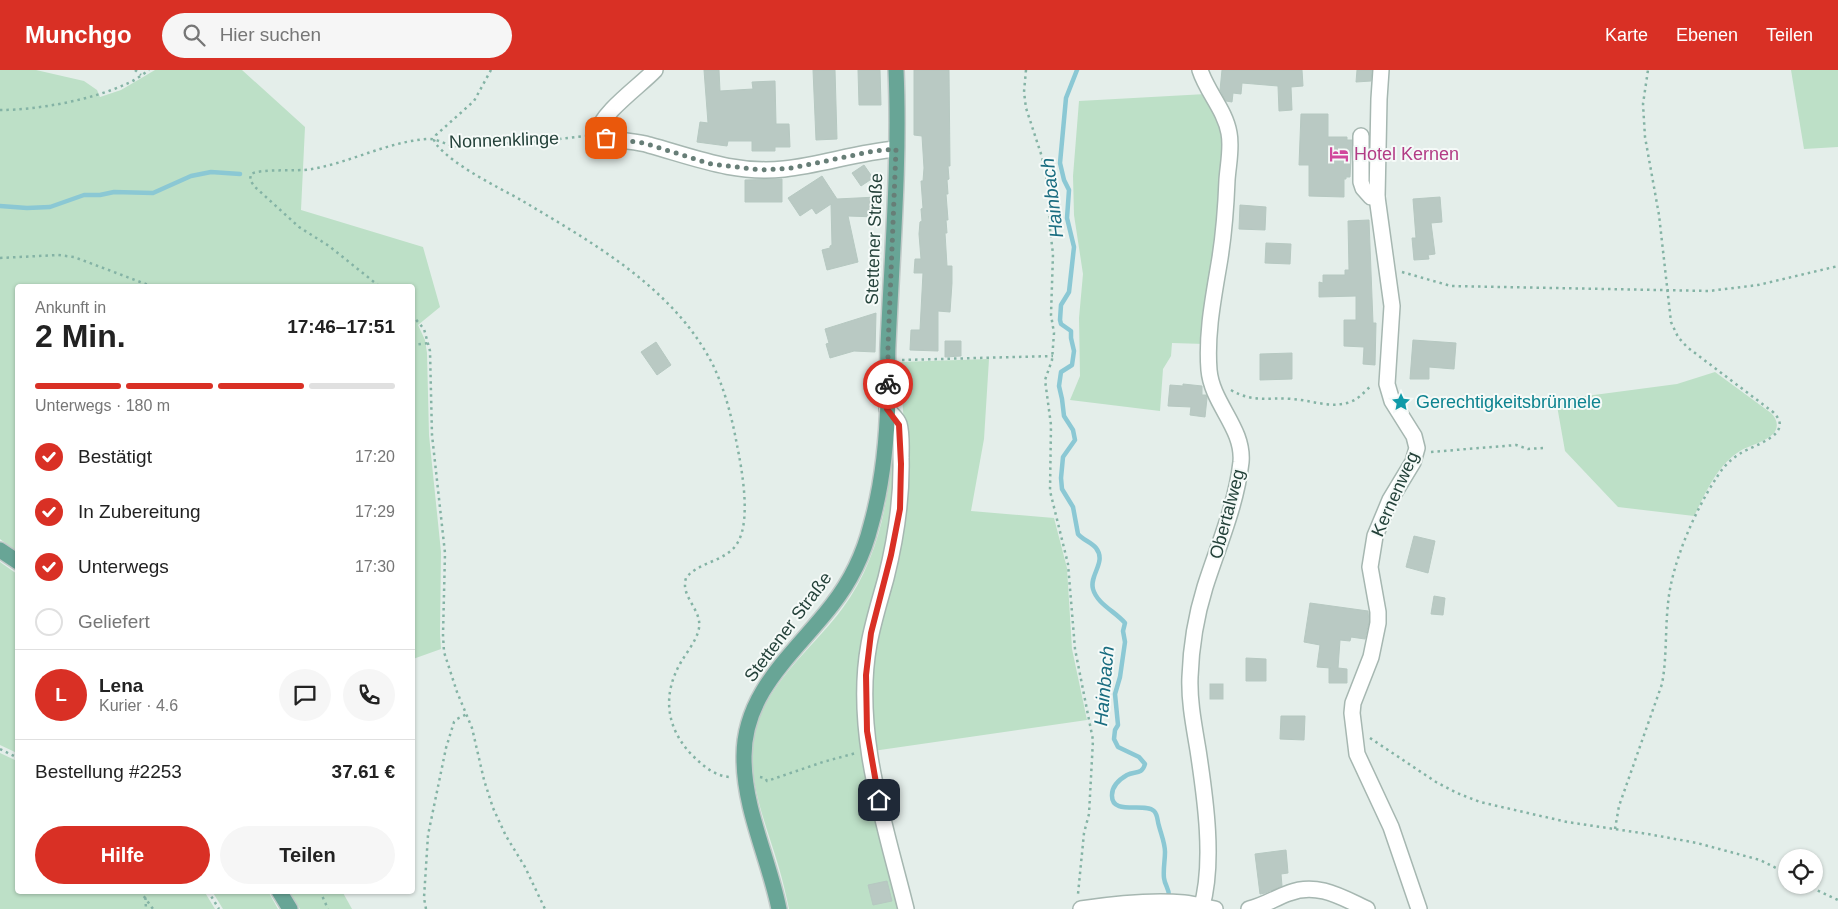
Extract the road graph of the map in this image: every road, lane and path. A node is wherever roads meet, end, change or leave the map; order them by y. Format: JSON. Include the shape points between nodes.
{"nodes":[{"id":1,"x":135,"y":70,"type":"edge"},
{"id":2,"x":149,"y":70,"type":"edge"},
{"id":3,"x":491,"y":70,"type":"edge"},
{"id":4,"x":655,"y":70,"type":"edge"},
{"id":5,"x":896,"y":70,"type":"edge"},
{"id":6,"x":1026,"y":70,"type":"edge"},
{"id":7,"x":1200,"y":70,"type":"edge"},
{"id":8,"x":1381,"y":70,"type":"edge"},
{"id":9,"x":1648,"y":70,"type":"edge"},
{"id":10,"x":141,"y":75,"type":"junction"},
{"id":11,"x":0,"y":110,"type":"edge"},
{"id":12,"x":598,"y":132,"type":"junction"},
{"id":13,"x":1361,"y":136,"type":"dead end"},
{"id":14,"x":434,"y":140,"type":"junction"},
{"id":15,"x":896,"y":149,"type":"junction"},
{"id":16,"x":1377,"y":197,"type":"junction"},
{"id":17,"x":0,"y":258,"type":"edge"},
{"id":18,"x":1838,"y":266,"type":"edge"},
{"id":19,"x":1388,"y":269,"type":"junction"},
{"id":20,"x":145,"y":284,"type":"edge"},
{"id":21,"x":376,"y":284,"type":"edge"},
{"id":22,"x":1668,"y":289,"type":"junction"},
{"id":23,"x":415,"y":318,"type":"edge"},
{"id":24,"x":429,"y":343,"type":"junction"},
{"id":25,"x":415,"y":345,"type":"edge"},
{"id":26,"x":1053,"y":356,"type":"junction"},
{"id":27,"x":888,"y":360,"type":"junction"},
{"id":28,"x":1388,"y":374,"type":"junction"},
{"id":29,"x":1226,"y":387,"type":"dead end"},
{"id":30,"x":887,"y":409,"type":"junction"},
{"id":31,"x":1543,"y":448,"type":"dead end"},
{"id":32,"x":1417,"y":451,"type":"junction"},
{"id":33,"x":0,"y":550,"type":"edge"},
{"id":34,"x":15,"y":560,"type":"edge"},
{"id":35,"x":467,"y":714,"type":"junction"},
{"id":36,"x":1353,"y":725,"type":"junction"},
{"id":37,"x":0,"y":749,"type":"edge"},
{"id":38,"x":869,"y":750,"type":"junction"},
{"id":39,"x":15,"y":756,"type":"edge"},
{"id":40,"x":745,"y":776,"type":"junction"},
{"id":41,"x":1615,"y":829,"type":"junction"},
{"id":42,"x":1778,"y":869,"type":"edge"},
{"id":43,"x":1823,"y":893,"type":"edge"},
{"id":44,"x":142,"y":894,"type":"edge"},
{"id":45,"x":145,"y":894,"type":"edge"},
{"id":46,"x":210,"y":894,"type":"edge"},
{"id":47,"x":281,"y":894,"type":"edge"},
{"id":48,"x":321,"y":894,"type":"edge"},
{"id":49,"x":145,"y":898,"type":"junction"},
{"id":50,"x":1838,"y":900,"type":"edge"},
{"id":51,"x":1078,"y":905,"type":"edge"},
{"id":52,"x":1206,"y":908,"type":"edge"},
{"id":53,"x":146,"y":909,"type":"edge"},
{"id":54,"x":153,"y":909,"type":"edge"},
{"id":55,"x":219,"y":909,"type":"edge"},
{"id":56,"x":290,"y":909,"type":"edge"},
{"id":57,"x":328,"y":909,"type":"edge"},
{"id":58,"x":426,"y":909,"type":"edge"},
{"id":59,"x":545,"y":909,"type":"edge"},
{"id":60,"x":779,"y":909,"type":"edge"},
{"id":61,"x":906,"y":909,"type":"edge"},
{"id":62,"x":1248,"y":909,"type":"edge"},
{"id":63,"x":1367,"y":909,"type":"edge"},
{"id":64,"x":1419,"y":909,"type":"edge"}],
"edges":[{"from":1,"to":10,"type":"path"},
{"from":2,"to":10,"type":"path"},
{"from":3,"to":14,"type":"path","via":[[474,101]]},
{"from":4,"to":12,"type":"street","via":[[606,116]]},
{"from":5,"to":15,"type":"main road","name":"Stettener Straße"},
{"from":6,"to":26,"type":"path","via":[[1026,108],[1050,190]]},
{"from":7,"to":52,"type":"street","name":"Obertalweg","via":[[1225,120],[1230,140],[1225,219],[1209,337],[1210,377],[1219,402],[1237,433],[1241,449],[1234,499],[1202,600],[1192,649],[1190,681],[1207,832]]},
{"from":8,"to":16,"type":"street","name":"Kernenweg"},
{"from":9,"to":22,"type":"path","via":[[1643,104],[1645,137]]},
{"from":10,"to":11,"type":"path","via":[[120,87],[80,99]]},
{"from":12,"to":14,"type":"path","name":"Nonnenklinge","via":[[532,142],[457,146]]},
{"from":12,"to":15,"type":"street","via":[[606,138],[644,143],[711,164],[762,170],[792,168]]},
{"from":13,"to":16,"type":"street","via":[[1362,184],[1369,195]]},
{"from":14,"to":21,"type":"path","name":"Nonnenklinge","via":[[396,144],[336,165],[250,176],[255,186],[299,227]]},
{"from":14,"to":40,"type":"path","via":[[457,162],[585,240],[645,283],[687,324],[714,367],[739,453],[743,523],[740,539],[733,549],[694,570],[686,578],[684,588],[699,627],[672,681],[670,708],[676,733],[697,760],[726,777]]},
{"from":15,"to":27,"type":"main road","name":"Stettener Straße"},
{"from":16,"to":19,"type":"street","name":"Kernenweg"},
{"from":17,"to":20,"type":"path","via":[[74,256]]},
{"from":18,"to":22,"type":"path","via":[[1734,289]]},
{"from":19,"to":22,"type":"path","via":[[1451,286]]},
{"from":19,"to":28,"type":"street","name":"Kernenweg","via":[[1392,298]]},
{"from":22,"to":41,"type":"path","via":[[1671,322],[1682,343],[1772,412],[1779,425],[1771,438],[1740,453],[1724,466],[1686,537],[1669,595],[1662,684],[1619,806]]},
{"from":23,"to":24,"type":"path","via":[[422,325]]},
{"from":24,"to":25,"type":"path"},
{"from":24,"to":35,"type":"path","via":[[432,435],[444,553],[444,646]]},
{"from":26,"to":27,"type":"path"},
{"from":26,"to":51,"type":"path","via":[[1044,380],[1051,425],[1050,491],[1068,564],[1074,649],[1093,740],[1089,814],[1084,833]]},
{"from":27,"to":30,"type":"main road","name":"Stettener Straße"},
{"from":28,"to":29,"type":"path","via":[[1352,401],[1334,404],[1292,398],[1254,398]]},
{"from":28,"to":32,"type":"street","name":"Kernenweg","via":[[1390,396],[1414,436]]},
{"from":30,"to":38,"type":"street","via":[[899,425],[900,505],[867,654]]},
{"from":30,"to":40,"type":"main road","name":"Stettener Straße","via":[[878,487],[861,554],[826,612],[774,672],[758,698],[745,738]]},
{"from":31,"to":32,"type":"path","via":[[1528,449],[1516,445]]},
{"from":32,"to":36,"type":"street","name":"Kernenweg","via":[[1386,508],[1373,545],[1370,572],[1378,623],[1371,657],[1354,703]]},
{"from":33,"to":34,"type":"main road"},
{"from":35,"to":58,"type":"path","via":[[454,722],[446,748],[428,835]]},
{"from":35,"to":59,"type":"path","via":[[498,820]]},
{"from":36,"to":41,"type":"path","via":[[1426,776],[1468,798],[1567,822]]},
{"from":36,"to":64,"type":"street","name":"Kernenweg","via":[[1357,754],[1390,827]]},
{"from":37,"to":39,"type":"path"},
{"from":38,"to":40,"type":"path","via":[[767,781],[757,776]]},
{"from":38,"to":61,"type":"street"},
{"from":40,"to":60,"type":"main road","name":"Stettener Straße"},
{"from":41,"to":42,"type":"path","via":[[1742,855]]},
{"from":43,"to":50,"type":"path"},
{"from":44,"to":49,"type":"path"},
{"from":45,"to":49,"type":"path"},
{"from":46,"to":55,"type":"path"},
{"from":47,"to":56,"type":"main road"},
{"from":48,"to":57,"type":"path"},
{"from":49,"to":53,"type":"path"},
{"from":49,"to":54,"type":"path"},
{"from":51,"to":52,"type":"street","via":[[1184,903]]},
{"from":62,"to":63,"type":"street","via":[[1308,889],[1330,892]]}]}
